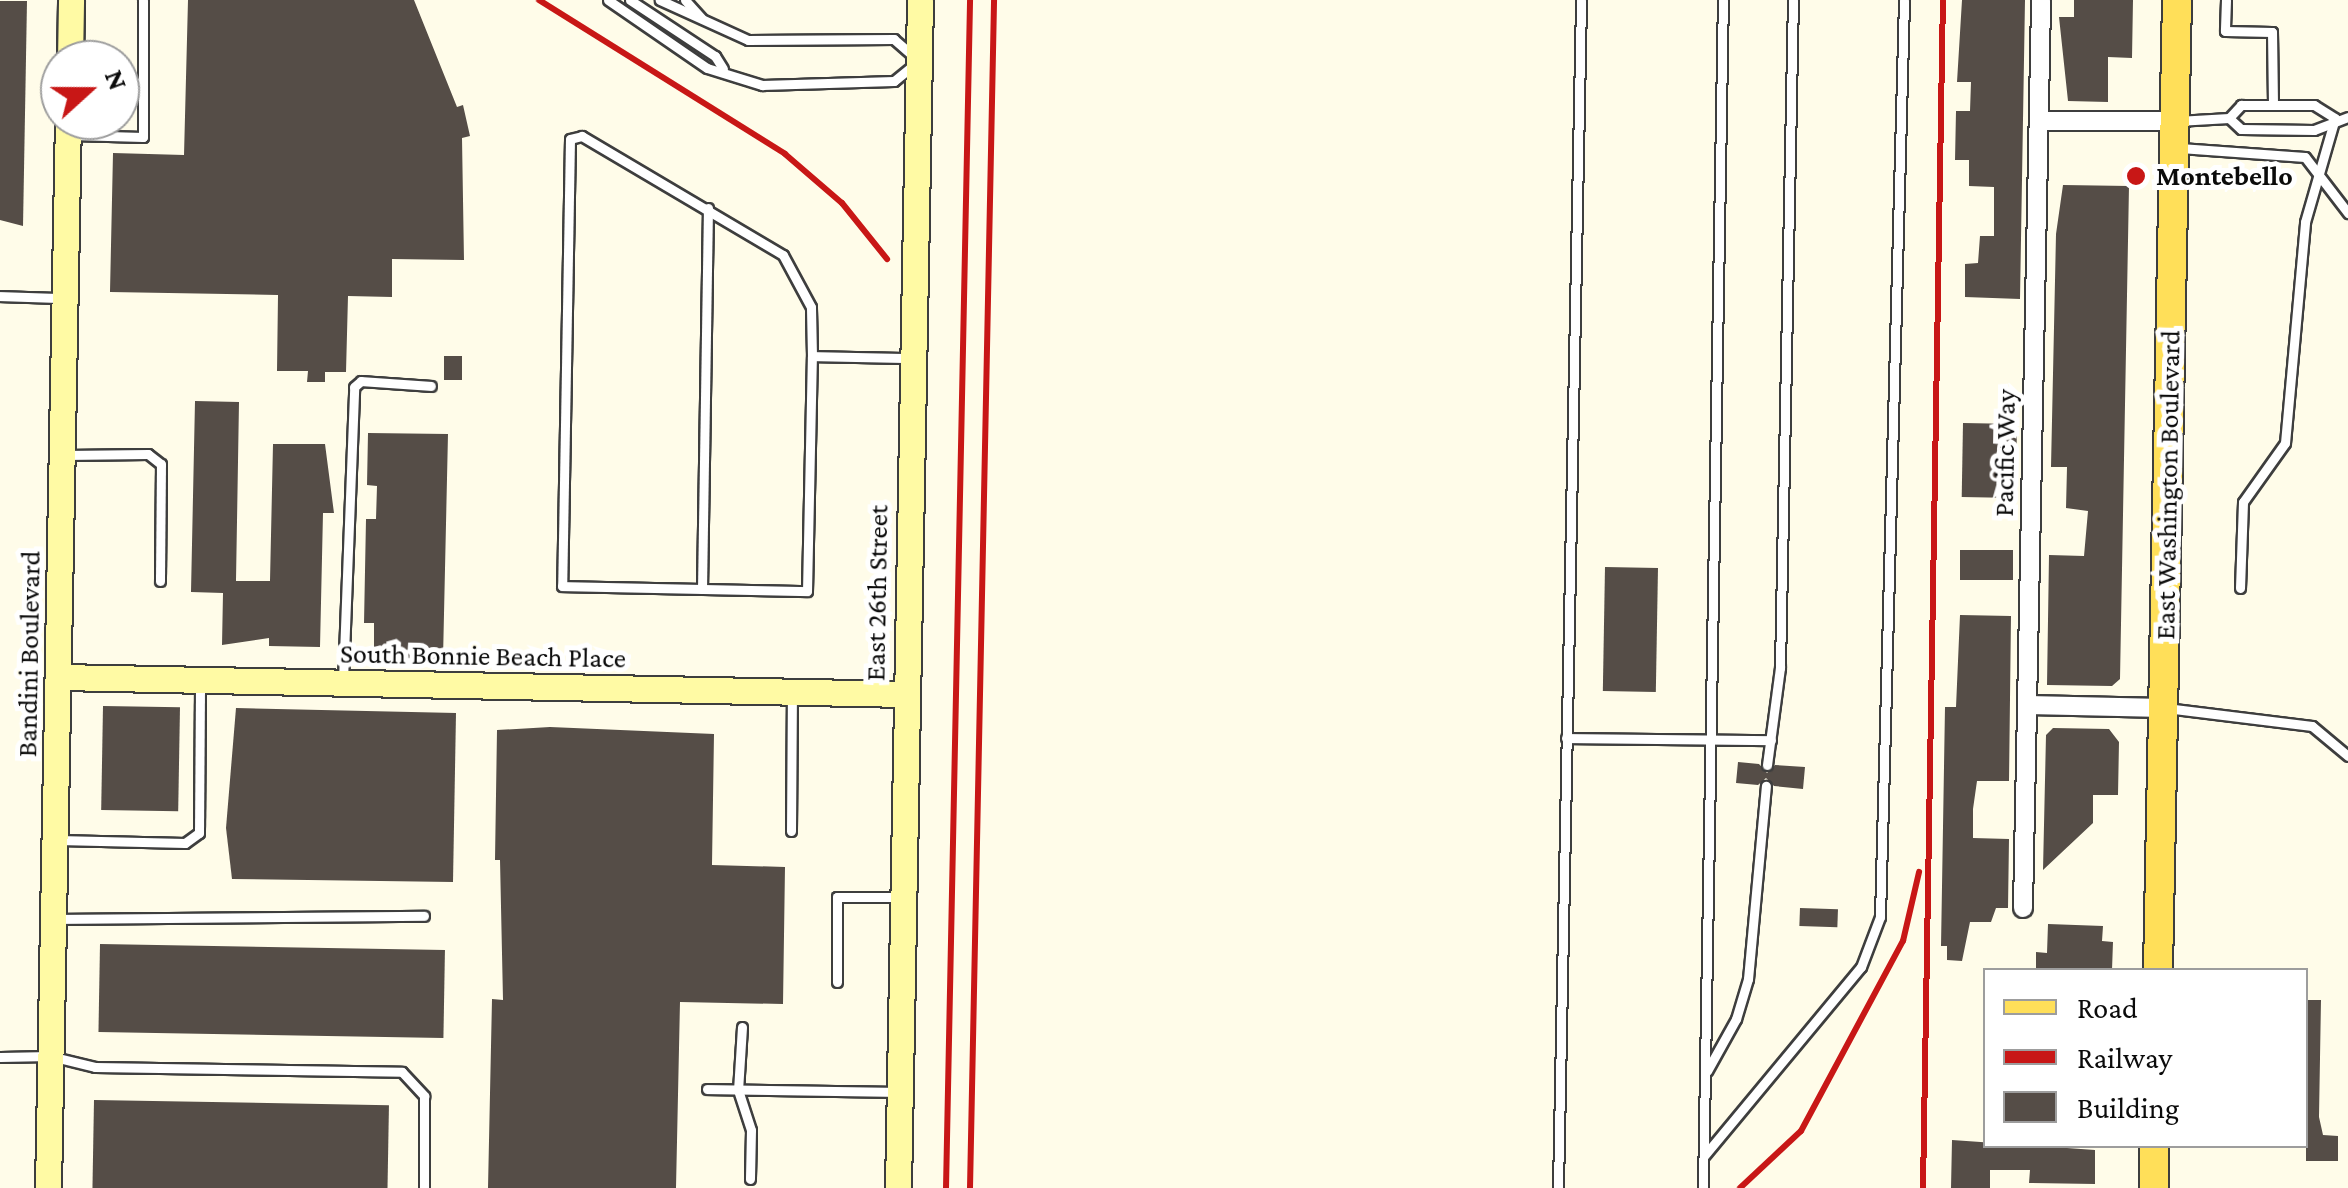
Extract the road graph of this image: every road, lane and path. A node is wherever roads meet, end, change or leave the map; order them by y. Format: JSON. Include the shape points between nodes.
{"nodes":[{"id":1,"x":71,"y":0,"type":"edge"},
{"id":2,"x":143,"y":0,"type":"edge"},
{"id":3,"x":608,"y":0,"type":"edge"},
{"id":4,"x":630,"y":0,"type":"edge"},
{"id":5,"x":660,"y":0,"type":"edge"},
{"id":6,"x":686,"y":0,"type":"edge"},
{"id":7,"x":920,"y":0,"type":"edge"},
{"id":8,"x":1581,"y":0,"type":"edge"},
{"id":9,"x":1723,"y":0,"type":"edge"},
{"id":10,"x":1793,"y":0,"type":"edge"},
{"id":11,"x":1904,"y":0,"type":"edge"},
{"id":12,"x":2041,"y":0,"type":"edge"},
{"id":13,"x":2177,"y":0,"type":"edge"},
{"id":14,"x":2226,"y":0,"type":"edge"},
{"id":15,"x":702,"y":19,"type":"junction"},
{"id":16,"x":70,"y":40,"type":"edge"},
{"id":17,"x":919,"y":61,"type":"junction"},
{"id":18,"x":723,"y":69,"type":"junction"},
{"id":19,"x":140,"y":83,"type":"edge"},
{"id":20,"x":143,"y":83,"type":"junction"},
{"id":21,"x":2273,"y":105,"type":"junction"},
{"id":22,"x":2348,"y":117,"type":"edge"},
{"id":23,"x":2228,"y":118,"type":"junction"},
{"id":24,"x":2335,"y":118,"type":"junction"},
{"id":25,"x":2039,"y":121,"type":"junction"},
{"id":26,"x":2174,"y":134,"type":"junction"},
{"id":27,"x":140,"y":137,"type":"edge"},
{"id":28,"x":68,"y":140,"type":"edge"},
{"id":29,"x":2318,"y":169,"type":"junction"},
{"id":30,"x":708,"y":208,"type":"junction"},
{"id":31,"x":2348,"y":213,"type":"edge"},
{"id":32,"x":0,"y":296,"type":"edge"},
{"id":33,"x":64,"y":298,"type":"junction"},
{"id":34,"x":812,"y":356,"type":"junction"},
{"id":35,"x":912,"y":358,"type":"junction"},
{"id":36,"x":431,"y":386,"type":"dead end"},
{"id":37,"x":62,"y":454,"type":"junction"},
{"id":38,"x":160,"y":581,"type":"dead end"},
{"id":39,"x":2240,"y":588,"type":"dead end"},
{"id":40,"x":702,"y":589,"type":"junction"},
{"id":41,"x":59,"y":678,"type":"junction"},
{"id":42,"x":200,"y":680,"type":"junction"},
{"id":43,"x":342,"y":683,"type":"junction"},
{"id":44,"x":792,"y":692,"type":"junction"},
{"id":45,"x":905,"y":694,"type":"junction"},
{"id":46,"x":2028,"y":705,"type":"junction"},
{"id":47,"x":2164,"y":708,"type":"junction"},
{"id":48,"x":1566,"y":738,"type":"junction"},
{"id":49,"x":1710,"y":740,"type":"junction"},
{"id":50,"x":1770,"y":740,"type":"junction"},
{"id":51,"x":2348,"y":756,"type":"edge"},
{"id":52,"x":1767,"y":764,"type":"dead end"},
{"id":53,"x":1766,"y":786,"type":"dead end"},
{"id":54,"x":790,"y":831,"type":"dead end"},
{"id":55,"x":56,"y":840,"type":"junction"},
{"id":56,"x":903,"y":897,"type":"junction"},
{"id":57,"x":2024,"y":908,"type":"dead end"},
{"id":58,"x":424,"y":916,"type":"dead end"},
{"id":59,"x":54,"y":920,"type":"junction"},
{"id":60,"x":2158,"y":968,"type":"edge"},
{"id":61,"x":837,"y":982,"type":"dead end"},
{"id":62,"x":742,"y":1027,"type":"dead end"},
{"id":63,"x":50,"y":1056,"type":"junction"},
{"id":64,"x":0,"y":1057,"type":"edge"},
{"id":65,"x":1705,"y":1074,"type":"junction"},
{"id":66,"x":707,"y":1089,"type":"dead end"},
{"id":67,"x":738,"y":1090,"type":"junction"},
{"id":68,"x":900,"y":1092,"type":"junction"},
{"id":69,"x":2154,"y":1148,"type":"edge"},
{"id":70,"x":1704,"y":1156,"type":"junction"},
{"id":71,"x":750,"y":1179,"type":"dead end"},
{"id":72,"x":48,"y":1188,"type":"edge"},
{"id":73,"x":424,"y":1188,"type":"edge"},
{"id":74,"x":898,"y":1188,"type":"edge"},
{"id":75,"x":1558,"y":1188,"type":"edge"},
{"id":76,"x":1703,"y":1188,"type":"edge"},
{"id":77,"x":2154,"y":1188,"type":"edge"}],
"edges":[{"from":1,"to":16,"type":"street"},
{"from":2,"to":20,"type":"lane"},
{"from":3,"to":18,"type":"lane","via":[[707,68]]},
{"from":4,"to":18,"type":"lane","via":[[715,56]]},
{"from":5,"to":15,"type":"lane"},
{"from":6,"to":15,"type":"lane"},
{"from":7,"to":17,"type":"street","name":"East 26th Street"},
{"from":8,"to":48,"type":"lane"},
{"from":9,"to":49,"type":"lane"},
{"from":10,"to":50,"type":"lane","via":[[1780,668]]},
{"from":11,"to":70,"type":"lane","via":[[1880,917],[1860,967]]},
{"from":12,"to":25,"type":"street","name":"Pacific Way"},
{"from":13,"to":26,"type":"main road","name":"East Washington Boulevard"},
{"from":14,"to":21,"type":"lane","via":[[2225,31],[2272,32]]},
{"from":15,"to":17,"type":"lane","via":[[748,40],[894,39]]},
{"from":17,"to":18,"type":"lane","via":[[894,81],[772,86]]},
{"from":17,"to":35,"type":"street","name":"East 26th Street"},
{"from":19,"to":20,"type":"lane"},
{"from":20,"to":27,"type":"lane"},
{"from":21,"to":23,"type":"lane","via":[[2240,105]]},
{"from":21,"to":24,"type":"lane","via":[[2314,105]]},
{"from":22,"to":24,"type":"lane"},
{"from":23,"to":24,"type":"lane","via":[[2242,129],[2314,130]]},
{"from":23,"to":26,"type":"lane"},
{"from":24,"to":29,"type":"lane"},
{"from":25,"to":26,"type":"street"},
{"from":25,"to":46,"type":"street","name":"Pacific Way"},
{"from":26,"to":29,"type":"lane","via":[[2288,152]]},
{"from":26,"to":47,"type":"main road","name":"East Washington Boulevard"},
{"from":28,"to":33,"type":"street","name":"Bandini Boulevard"},
{"from":29,"to":31,"type":"lane"},
{"from":29,"to":39,"type":"lane","via":[[2305,222],[2285,443],[2243,502]]},
{"from":30,"to":34,"type":"lane","via":[[783,255],[811,308]]},
{"from":30,"to":40,"type":"lane"},
{"from":30,"to":40,"type":"lane","via":[[582,136],[570,140],[562,586]]},
{"from":32,"to":33,"type":"lane"},
{"from":33,"to":37,"type":"street","name":"Bandini Boulevard"},
{"from":34,"to":35,"type":"lane"},
{"from":34,"to":40,"type":"lane","via":[[807,591]]},
{"from":35,"to":45,"type":"street","name":"East 26th Street"},
{"from":36,"to":43,"type":"lane","via":[[361,381],[354,387]]},
{"from":37,"to":38,"type":"lane","via":[[148,454],[161,464]]},
{"from":37,"to":41,"type":"street","name":"Bandini Boulevard"},
{"from":41,"to":42,"type":"street","name":"South Bonnie Beach Place"},
{"from":41,"to":55,"type":"street","name":"Bandini Boulevard"},
{"from":42,"to":43,"type":"street","name":"South Bonnie Beach Place"},
{"from":42,"to":55,"type":"lane","via":[[198,833],[186,843]]},
{"from":43,"to":44,"type":"street","name":"South Bonnie Beach Place"},
{"from":44,"to":45,"type":"street","name":"South Bonnie Beach Place"},
{"from":44,"to":54,"type":"lane"},
{"from":45,"to":56,"type":"street","name":"East 26th Street"},
{"from":46,"to":47,"type":"street"},
{"from":46,"to":57,"type":"street","name":"Pacific Way"},
{"from":47,"to":51,"type":"lane","via":[[2312,726]]},
{"from":47,"to":60,"type":"main road","name":"East Washington Boulevard"},
{"from":48,"to":49,"type":"lane"},
{"from":48,"to":75,"type":"lane"},
{"from":49,"to":50,"type":"lane"},
{"from":49,"to":65,"type":"lane"},
{"from":50,"to":52,"type":"lane"},
{"from":53,"to":65,"type":"lane","via":[[1748,979],[1736,1019]]},
{"from":55,"to":59,"type":"street","name":"Bandini Boulevard"},
{"from":56,"to":61,"type":"lane","via":[[836,896]]},
{"from":56,"to":68,"type":"street","name":"East 26th Street"},
{"from":58,"to":59,"type":"lane"},
{"from":59,"to":63,"type":"street","name":"Bandini Boulevard"},
{"from":62,"to":67,"type":"lane"},
{"from":63,"to":64,"type":"lane"},
{"from":63,"to":72,"type":"street","name":"Bandini Boulevard"},
{"from":63,"to":73,"type":"lane","via":[[95,1066],[402,1072],[424,1096]]},
{"from":65,"to":70,"type":"lane"},
{"from":66,"to":67,"type":"lane"},
{"from":67,"to":68,"type":"lane"},
{"from":67,"to":71,"type":"lane","via":[[751,1130]]},
{"from":68,"to":74,"type":"street","name":"East 26th Street"},
{"from":69,"to":77,"type":"main road"},
{"from":70,"to":76,"type":"lane"}]}
